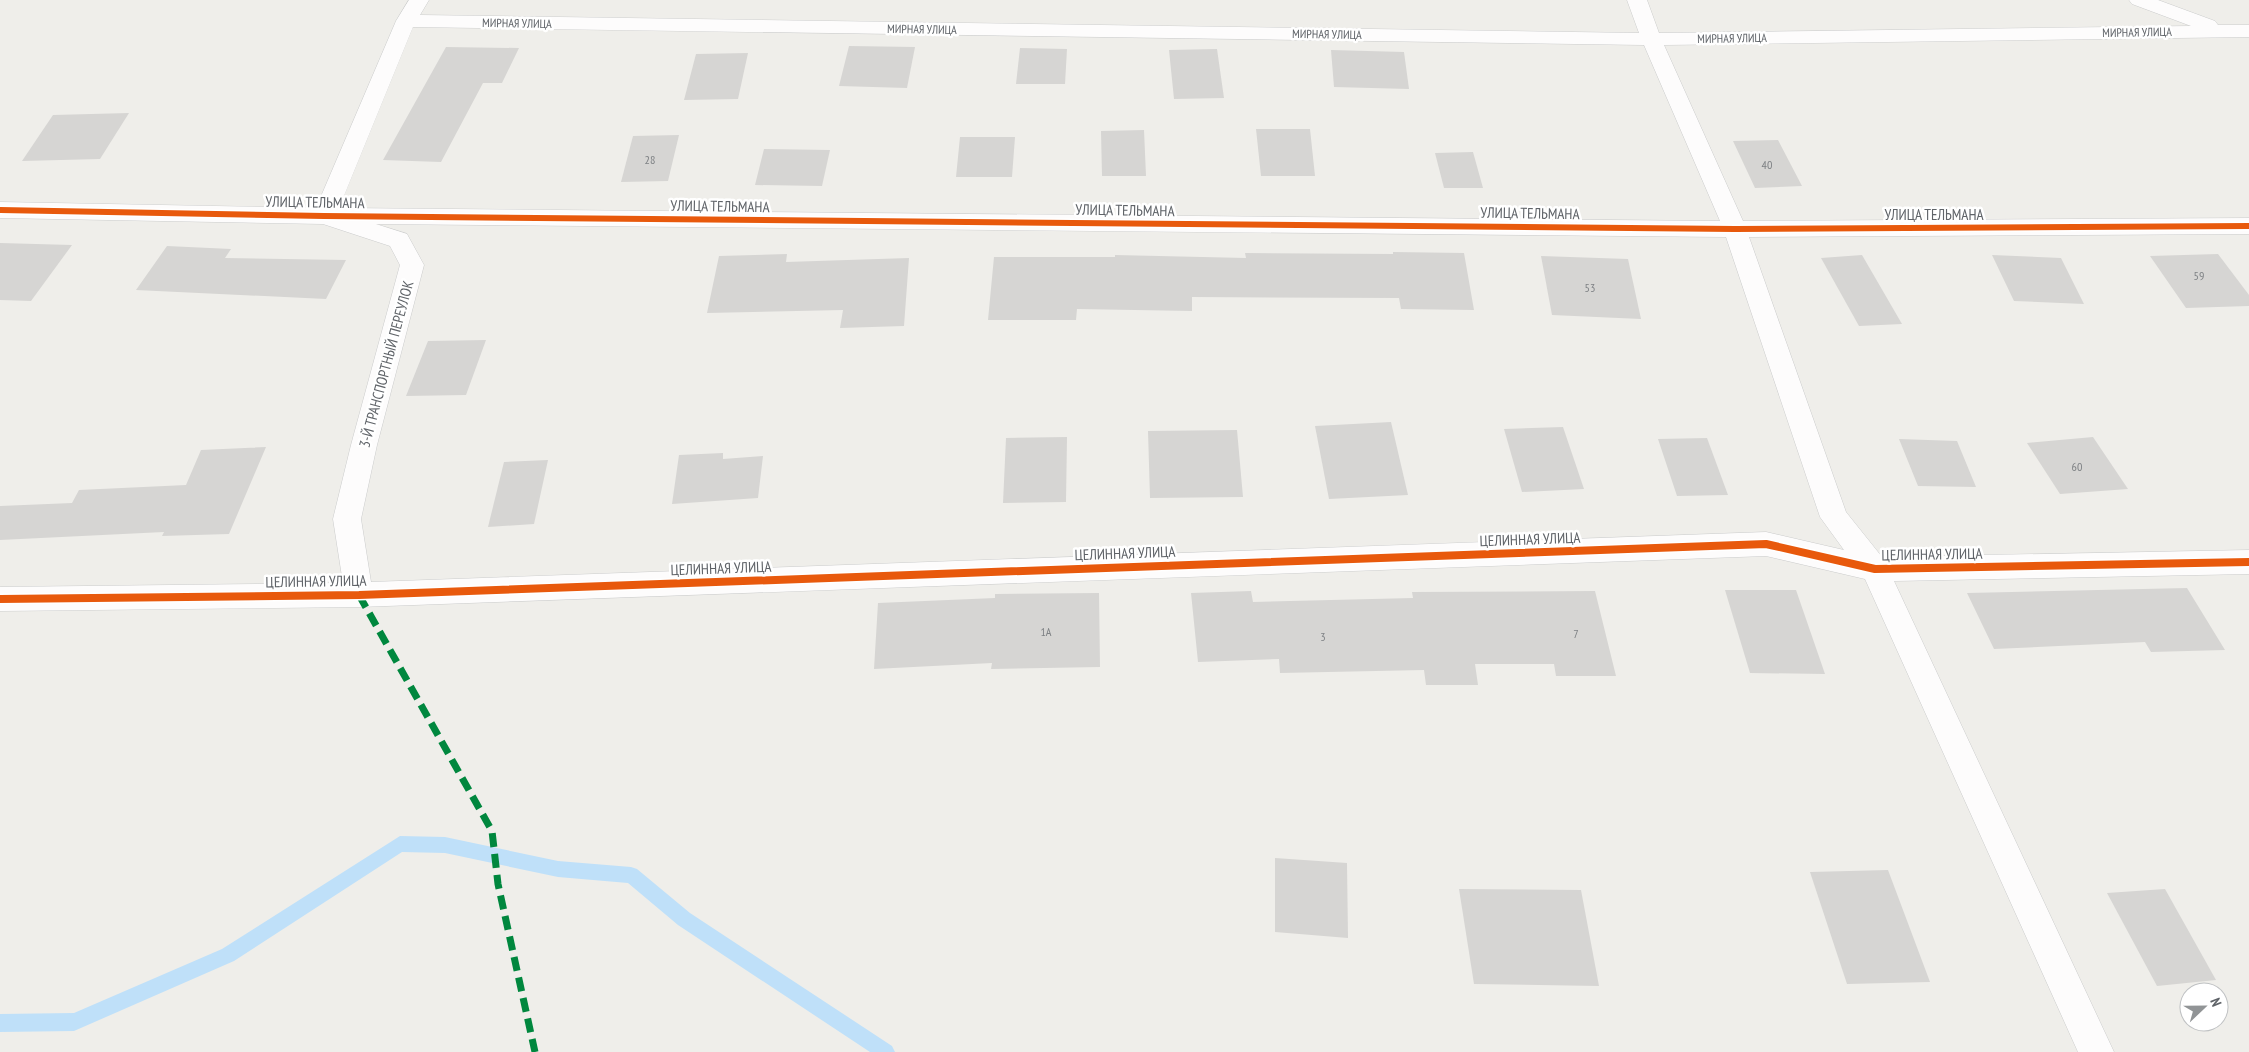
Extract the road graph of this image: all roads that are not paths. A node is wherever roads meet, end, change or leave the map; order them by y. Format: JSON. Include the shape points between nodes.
{"nodes":[{"id":1,"x":419,"y":0,"type":"edge"},
{"id":2,"x":1636,"y":0,"type":"edge"},
{"id":3,"x":2139,"y":0,"type":"edge"},
{"id":4,"x":406,"y":21,"type":"junction"},
{"id":5,"x":2226,"y":31,"type":"junction"},
{"id":6,"x":2249,"y":31,"type":"edge"},
{"id":7,"x":1651,"y":39,"type":"junction"},
{"id":8,"x":2249,"y":42,"type":"edge"},
{"id":9,"x":0,"y":210,"type":"edge"},
{"id":10,"x":324,"y":216,"type":"junction"},
{"id":11,"x":2249,"y":226,"type":"edge"},
{"id":12,"x":1736,"y":229,"type":"junction"},
{"id":13,"x":2249,"y":562,"type":"edge"},
{"id":14,"x":1874,"y":569,"type":"junction"},
{"id":15,"x":359,"y":595,"type":"junction"},
{"id":16,"x":0,"y":599,"type":"edge"},
{"id":17,"x":2096,"y":1052,"type":"edge"}],
"edges":[{"from":1,"to":4,"type":"street"},
{"from":2,"to":7,"type":"street"},
{"from":3,"to":5,"type":"street"},
{"from":4,"to":7,"type":"street","name":"МИРНАЯ УЛИЦА"},
{"from":4,"to":10,"type":"street"},
{"from":5,"to":6,"type":"street","name":"МИРНАЯ УЛИЦА"},
{"from":5,"to":7,"type":"street","name":"МИРНАЯ УЛИЦА"},
{"from":5,"to":8,"type":"street"},
{"from":7,"to":12,"type":"street"},
{"from":9,"to":10,"type":"street","name":"УЛИЦА ТЕЛЬМАНА"},
{"from":10,"to":12,"type":"street","name":"УЛИЦА ТЕЛЬМАНА"},
{"from":10,"to":15,"type":"street","name":"3-Й ТРАНСПОРТНЫЙ ПЕРЕУЛОК","via":[[399,240],[412,265],[347,519]]},
{"from":11,"to":12,"type":"street","name":"УЛИЦА ТЕЛЬМАНА"},
{"from":12,"to":14,"type":"street","via":[[1834,517]]},
{"from":13,"to":14,"type":"street","name":"ЦЕЛИННАЯ УЛИЦА"},
{"from":14,"to":15,"type":"street","name":"ЦЕЛИННАЯ УЛИЦА","via":[[1766,544]]},
{"from":14,"to":17,"type":"street"},
{"from":15,"to":16,"type":"street","name":"ЦЕЛИННАЯ УЛИЦА"}]}
